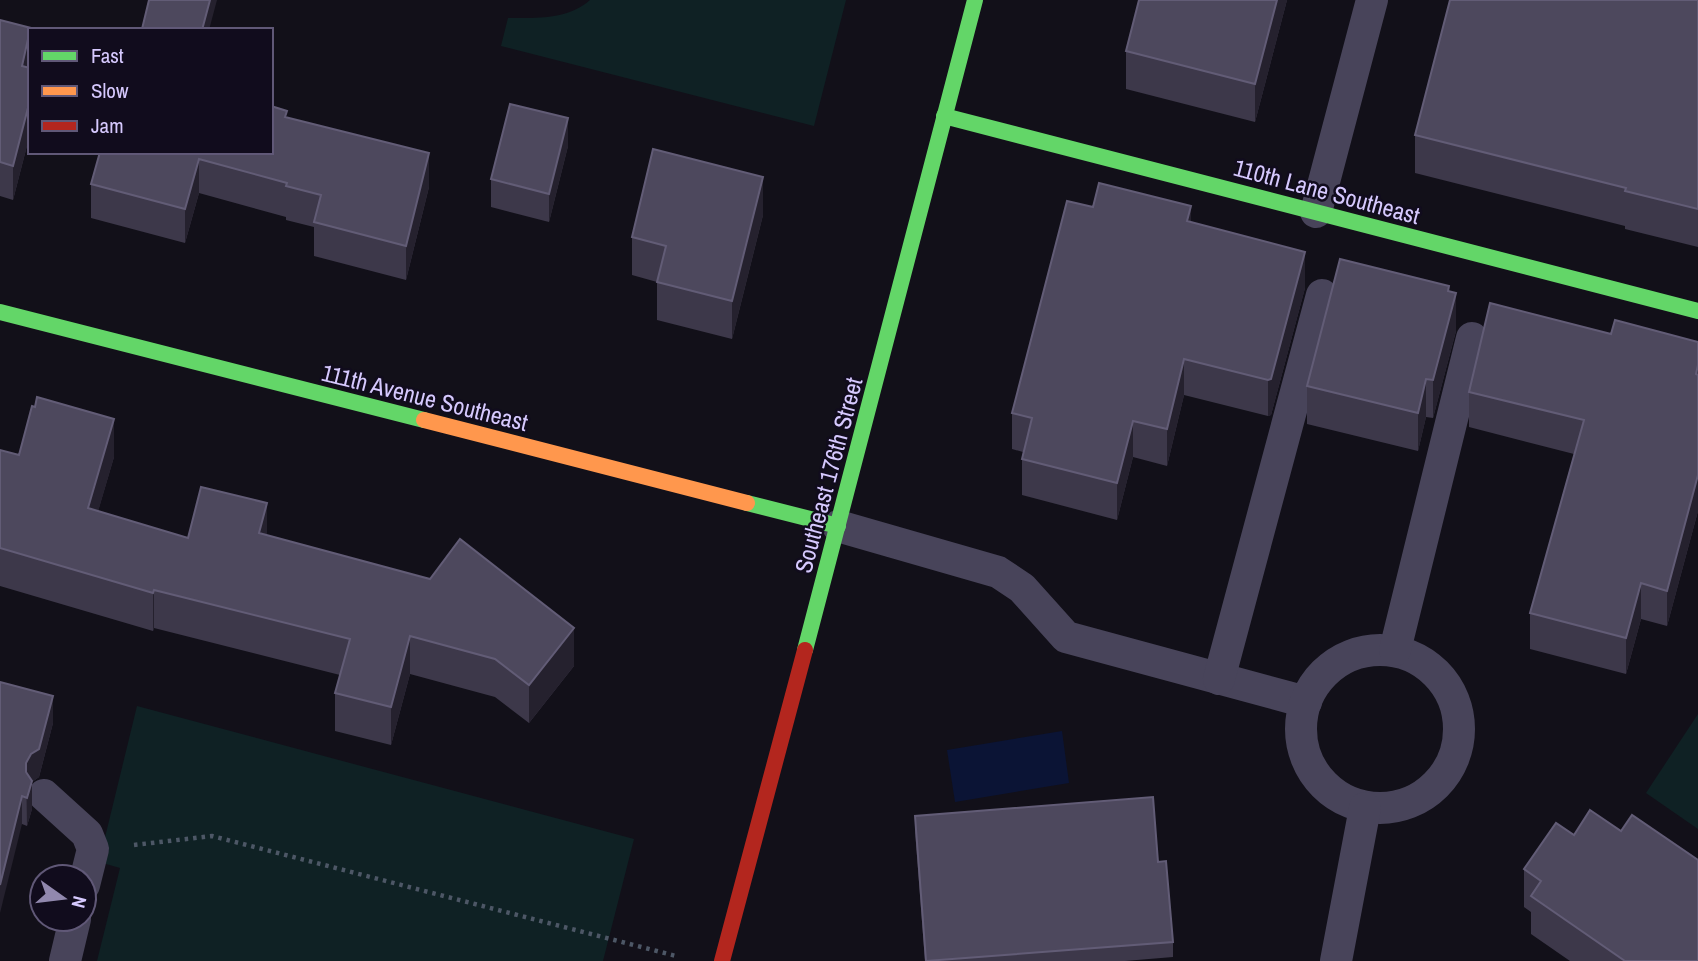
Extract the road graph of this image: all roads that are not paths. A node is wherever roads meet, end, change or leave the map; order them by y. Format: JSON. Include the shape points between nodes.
{"nodes":[{"id":1,"x":975,"y":0,"type":"edge"},
{"id":2,"x":1372,"y":0,"type":"edge"},
{"id":3,"x":944,"y":116,"type":"junction"},
{"id":4,"x":1316,"y":212,"type":"junction"},
{"id":5,"x":1322,"y":295,"type":"dead end"},
{"id":6,"x":1698,"y":311,"type":"edge"},
{"id":7,"x":0,"y":312,"type":"edge"},
{"id":8,"x":1472,"y":338,"type":"dead end"},
{"id":9,"x":838,"y":526,"type":"junction"},
{"id":10,"x":1395,"y":650,"type":"junction"},
{"id":11,"x":1219,"y":679,"type":"junction"},
{"id":12,"x":1306,"y":702,"type":"junction"},
{"id":13,"x":44,"y":795,"type":"dead end"},
{"id":14,"x":1366,"y":808,"type":"junction"},
{"id":15,"x":90,"y":863,"type":"edge"},
{"id":16,"x":72,"y":933,"type":"edge"},
{"id":17,"x":65,"y":961,"type":"edge"},
{"id":18,"x":722,"y":961,"type":"edge"},
{"id":19,"x":1336,"y":961,"type":"edge"}],
"edges":[{"from":1,"to":3,"type":"street","name":"Southeast 176th Street"},
{"from":2,"to":4,"type":"lane"},
{"from":3,"to":4,"type":"street","name":"110th Lane Southeast"},
{"from":3,"to":9,"type":"street","name":"Southeast 176th Street"},
{"from":4,"to":6,"type":"street","name":"110th Lane Southeast"},
{"from":5,"to":11,"type":"lane"},
{"from":7,"to":9,"type":"street","name":"111th Avenue Southeast"},
{"from":8,"to":10,"type":"lane"},
{"from":9,"to":11,"type":"lane","via":[[998,572],[1022,588],[1066,638]]},
{"from":9,"to":18,"type":"street","name":"Southeast 176th Street"},
{"from":10,"to":12,"type":"lane","via":[[1363,650],[1335,663],[1312,685]]},
{"from":10,"to":14,"type":"lane","via":[[1424,661],[1446,684],[1458,712],[1459,743],[1448,773],[1426,795],[1397,808]]},
{"from":11,"to":12,"type":"lane"},
{"from":12,"to":14,"type":"lane","via":[[1302,746],[1314,775],[1336,796]]},
{"from":13,"to":15,"type":"lane","via":[[87,834],[93,849]]},
{"from":14,"to":19,"type":"lane"},
{"from":16,"to":17,"type":"lane"}]}
